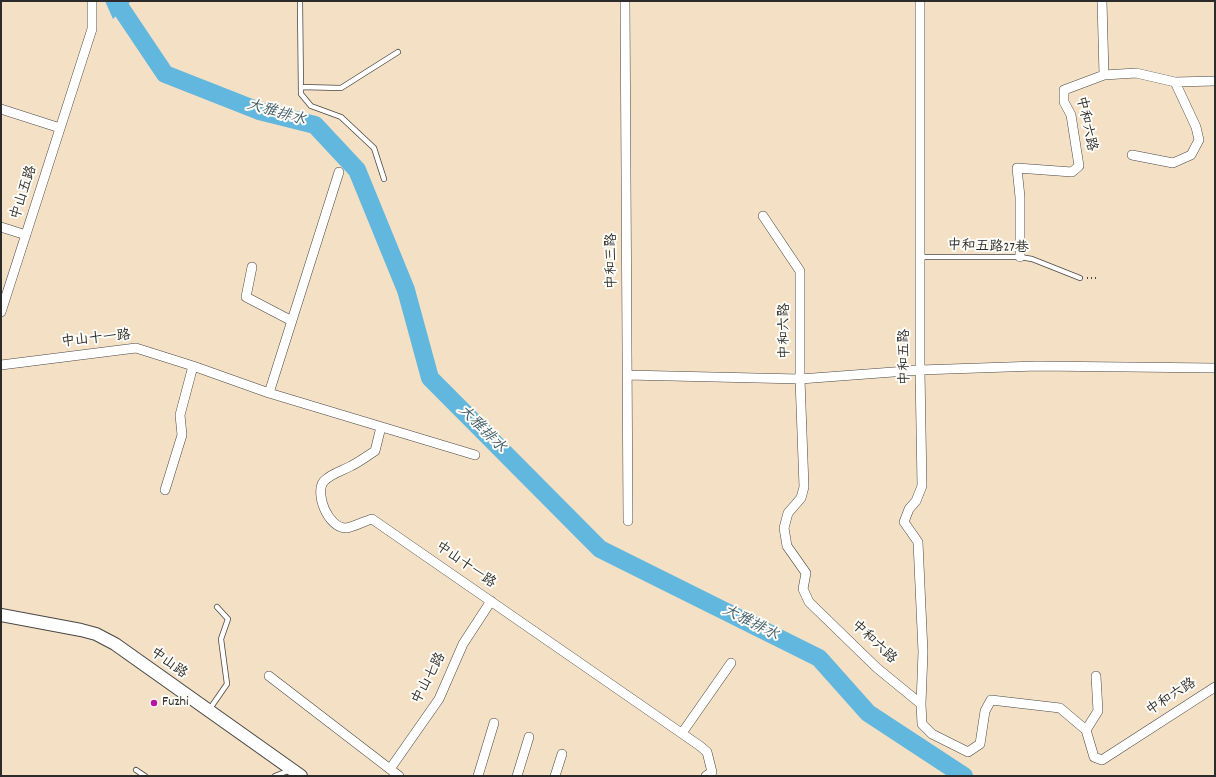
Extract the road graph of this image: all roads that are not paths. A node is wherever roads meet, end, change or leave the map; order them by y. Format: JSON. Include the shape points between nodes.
{"nodes":[{"id":1,"x":92,"y":1,"type":"edge"},
{"id":2,"x":300,"y":1,"type":"edge"},
{"id":3,"x":625,"y":1,"type":"edge"},
{"id":4,"x":920,"y":1,"type":"edge"},
{"id":5,"x":1102,"y":1,"type":"edge"},
{"id":6,"x":398,"y":52,"type":"dead end"},
{"id":7,"x":1104,"y":75,"type":"junction"},
{"id":8,"x":1215,"y":81,"type":"edge"},
{"id":9,"x":1175,"y":82,"type":"junction"},
{"id":10,"x":300,"y":87,"type":"junction"},
{"id":11,"x":1,"y":109,"type":"edge"},
{"id":12,"x":60,"y":128,"type":"junction"},
{"id":13,"x":1132,"y":155,"type":"dead end"},
{"id":14,"x":339,"y":172,"type":"dead end"},
{"id":15,"x":384,"y":179,"type":"dead end"},
{"id":16,"x":763,"y":216,"type":"dead end"},
{"id":17,"x":1,"y":227,"type":"edge"},
{"id":18,"x":26,"y":235,"type":"junction"},
{"id":19,"x":921,"y":257,"type":"junction"},
{"id":20,"x":1020,"y":257,"type":"junction"},
{"id":21,"x":252,"y":267,"type":"dead end"},
{"id":22,"x":1080,"y":278,"type":"road end"},
{"id":23,"x":1,"y":312,"type":"edge"},
{"id":24,"x":292,"y":321,"type":"junction"},
{"id":25,"x":1,"y":365,"type":"edge"},
{"id":26,"x":193,"y":366,"type":"junction"},
{"id":27,"x":1215,"y":368,"type":"edge"},
{"id":28,"x":920,"y":370,"type":"junction"},
{"id":29,"x":628,"y":374,"type":"junction"},
{"id":30,"x":800,"y":379,"type":"junction"},
{"id":31,"x":269,"y":393,"type":"junction"},
{"id":32,"x":381,"y":427,"type":"junction"},
{"id":33,"x":475,"y":455,"type":"dead end"},
{"id":34,"x":166,"y":490,"type":"dead end"},
{"id":35,"x":628,"y":521,"type":"dead end"},
{"id":36,"x":491,"y":601,"type":"junction"},
{"id":37,"x":217,"y":607,"type":"dead end"},
{"id":38,"x":1,"y":615,"type":"edge"},
{"id":39,"x":730,"y":663,"type":"dead end"},
{"id":40,"x":268,"y":676,"type":"dead end"},
{"id":41,"x":1096,"y":676,"type":"dead end"},
{"id":42,"x":1215,"y":687,"type":"edge"},
{"id":43,"x":921,"y":704,"type":"junction"},
{"id":44,"x":208,"y":711,"type":"junction"},
{"id":45,"x":494,"y":722,"type":"dead end"},
{"id":46,"x":1086,"y":730,"type":"junction"},
{"id":47,"x":682,"y":733,"type":"junction"},
{"id":48,"x":529,"y":737,"type":"dead end"},
{"id":49,"x":562,"y":754,"type":"dead end"},
{"id":50,"x":390,"y":769,"type":"junction"},
{"id":51,"x":136,"y":770,"type":"dead end"},
{"id":52,"x":296,"y":773,"type":"edge"},
{"id":53,"x":145,"y":776,"type":"edge"},
{"id":54,"x":275,"y":776,"type":"edge"},
{"id":55,"x":399,"y":776,"type":"edge"},
{"id":56,"x":478,"y":776,"type":"edge"},
{"id":57,"x":517,"y":776,"type":"edge"},
{"id":58,"x":555,"y":776,"type":"edge"},
{"id":59,"x":706,"y":776,"type":"edge"}],
"edges":[{"from":1,"to":12,"type":"street","name":"中山五路","via":[[92,29]]},
{"from":2,"to":10,"type":"lane"},
{"from":3,"to":29,"type":"street","name":"中和三路"},
{"from":4,"to":19,"type":"street","name":"中和五路"},
{"from":5,"to":7,"type":"street"},
{"from":6,"to":10,"type":"lane","via":[[341,88]]},
{"from":7,"to":9,"type":"street","name":"中和六路","via":[[1136,73]]},
{"from":7,"to":20,"type":"street","name":"中和六路","via":[[1064,90],[1064,102],[1071,115],[1079,166],[1072,172],[1017,168],[1020,196]]},
{"from":8,"to":9,"type":"street","name":"中和六路"},
{"from":9,"to":13,"type":"street","via":[[1196,127],[1199,140],[1191,155],[1173,163]]},
{"from":10,"to":15,"type":"lane","via":[[301,94],[311,106],[341,117],[374,148]]},
{"from":11,"to":12,"type":"street"},
{"from":12,"to":18,"type":"street","name":"中山五路"},
{"from":14,"to":24,"type":"street"},
{"from":16,"to":30,"type":"street","name":"中和六路","via":[[800,272]]},
{"from":17,"to":18,"type":"street"},
{"from":18,"to":23,"type":"street","name":"中山五路"},
{"from":19,"to":20,"type":"lane","name":"中和五路27巷"},
{"from":19,"to":28,"type":"street","name":"中和五路"},
{"from":20,"to":22,"type":"lane","name":"中和五路27巷","via":[[1032,259]]},
{"from":21,"to":24,"type":"street","via":[[246,297]]},
{"from":24,"to":31,"type":"street"},
{"from":25,"to":26,"type":"street","name":"中山十一路","via":[[136,348]]},
{"from":26,"to":31,"type":"street","name":"中山十一路"},
{"from":26,"to":34,"type":"street","via":[[180,415],[182,435]]},
{"from":27,"to":28,"type":"street","via":[[1037,366]]},
{"from":28,"to":30,"type":"street"},
{"from":28,"to":43,"type":"street","name":"中和五路","via":[[922,486],[904,522],[918,542],[923,652]]},
{"from":29,"to":30,"type":"street"},
{"from":29,"to":35,"type":"street","name":"中和三路"},
{"from":30,"to":43,"type":"street","name":"中和六路","via":[[804,487],[801,498],[788,513],[784,528],[787,546],[806,572],[803,589],[809,602],[877,668]]},
{"from":31,"to":32,"type":"street","name":"中山十一路"},
{"from":32,"to":33,"type":"street","name":"中山十一路"},
{"from":32,"to":36,"type":"street","name":"中山十一路","via":[[375,451],[323,482],[320,492],[331,522],[346,528],[372,519]]},
{"from":36,"to":47,"type":"street","name":"中山十一路"},
{"from":36,"to":50,"type":"street","name":"中山七路","via":[[464,644],[439,699]]},
{"from":37,"to":44,"type":"lane","via":[[228,619],[221,639],[227,684]]},
{"from":38,"to":44,"type":"main road","name":"中山路","via":[[96,634],[115,644]]},
{"from":39,"to":47,"type":"street"},
{"from":40,"to":50,"type":"street"},
{"from":41,"to":46,"type":"street","via":[[1098,711]]},
{"from":42,"to":46,"type":"street","name":"中和六路","via":[[1102,760],[1094,757]]},
{"from":43,"to":46,"type":"street","via":[[922,724],[932,734],[968,752],[980,744],[985,710],[991,700],[1060,708]]},
{"from":44,"to":52,"type":"main road","name":"中山路"},
{"from":45,"to":56,"type":"street"},
{"from":47,"to":59,"type":"street","name":"中山十一路","via":[[707,752],[712,772]]},
{"from":48,"to":57,"type":"street"},
{"from":49,"to":58,"type":"street"},
{"from":50,"to":55,"type":"street"},
{"from":51,"to":53,"type":"lane"},
{"from":52,"to":54,"type":"lane"}]}
